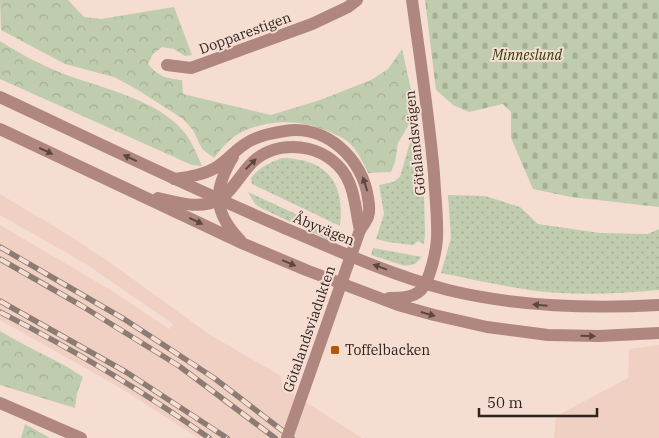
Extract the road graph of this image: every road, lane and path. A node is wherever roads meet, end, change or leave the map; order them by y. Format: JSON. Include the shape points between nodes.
{"nodes":[{"id":1,"x":356,"y":0,"type":"edge"},
{"id":2,"x":412,"y":0,"type":"edge"},
{"id":3,"x":167,"y":65,"type":"dead end"},
{"id":4,"x":0,"y":96,"type":"edge"},
{"id":5,"x":0,"y":129,"type":"edge"},
{"id":6,"x":237,"y":150,"type":"junction"},
{"id":7,"x":174,"y":179,"type":"junction"},
{"id":8,"x":136,"y":193,"type":"junction"},
{"id":9,"x":218,"y":200,"type":"junction"},
{"id":10,"x":360,"y":230,"type":"junction"},
{"id":11,"x":244,"y":244,"type":"junction"},
{"id":12,"x":426,"y":283,"type":"junction"},
{"id":13,"x":382,"y":298,"type":"junction"},
{"id":14,"x":659,"y":305,"type":"edge"},
{"id":15,"x":659,"y":333,"type":"edge"},
{"id":16,"x":0,"y":403,"type":"edge"},
{"id":17,"x":81,"y":438,"type":"edge"},
{"id":18,"x":287,"y":438,"type":"edge"}],
"edges":[{"from":1,"to":3,"type":"street","name":"Dopparestigen","via":[[312,24],[191,68]]},
{"from":2,"to":12,"type":"street","name":"Götalandsvägen","via":[[430,128],[437,222],[435,252]]},
{"from":7,"to":4,"type":"street","name":"Åbyvägen","one_way":true},
{"from":5,"to":8,"type":"street","one_way":true},
{"from":6,"to":7,"type":"street","name":"Götalandsviadukten","via":[[216,168],[192,177]]},
{"from":6,"to":9,"type":"street","via":[[223,173]]},
{"from":10,"to":6,"type":"street","name":"Götalandsviadukten","one_way":true,"via":[[368,216],[366,185],[353,160],[338,145],[309,132],[287,130],[260,136]]},
{"from":7,"to":9,"type":"street","name":"Åbyvägen"},
{"from":8,"to":9,"type":"street","via":[[202,205]]},
{"from":8,"to":11,"type":"street","one_way":true},
{"from":9,"to":10,"type":"street","name":"Götalandsviadukten","one_way":true,"via":[[263,154],[282,147],[313,149],[329,159],[349,180]]},
{"from":9,"to":11,"type":"street","via":[[231,230]]},
{"from":12,"to":9,"type":"street","name":"Åbyvägen","one_way":true,"via":[[319,243]]},
{"from":10,"to":18,"type":"street","name":"Götalandsviadukten","bridge":true},
{"from":11,"to":13,"type":"street","one_way":true},
{"from":12,"to":13,"type":"street","via":[[414,295]]},
{"from":14,"to":12,"type":"street","name":"Åbyvägen","one_way":true,"via":[[572,308],[531,304]]},
{"from":13,"to":15,"type":"street","one_way":true,"via":[[434,315],[487,327],[548,335]]},
{"from":16,"to":17,"type":"street"}]}
